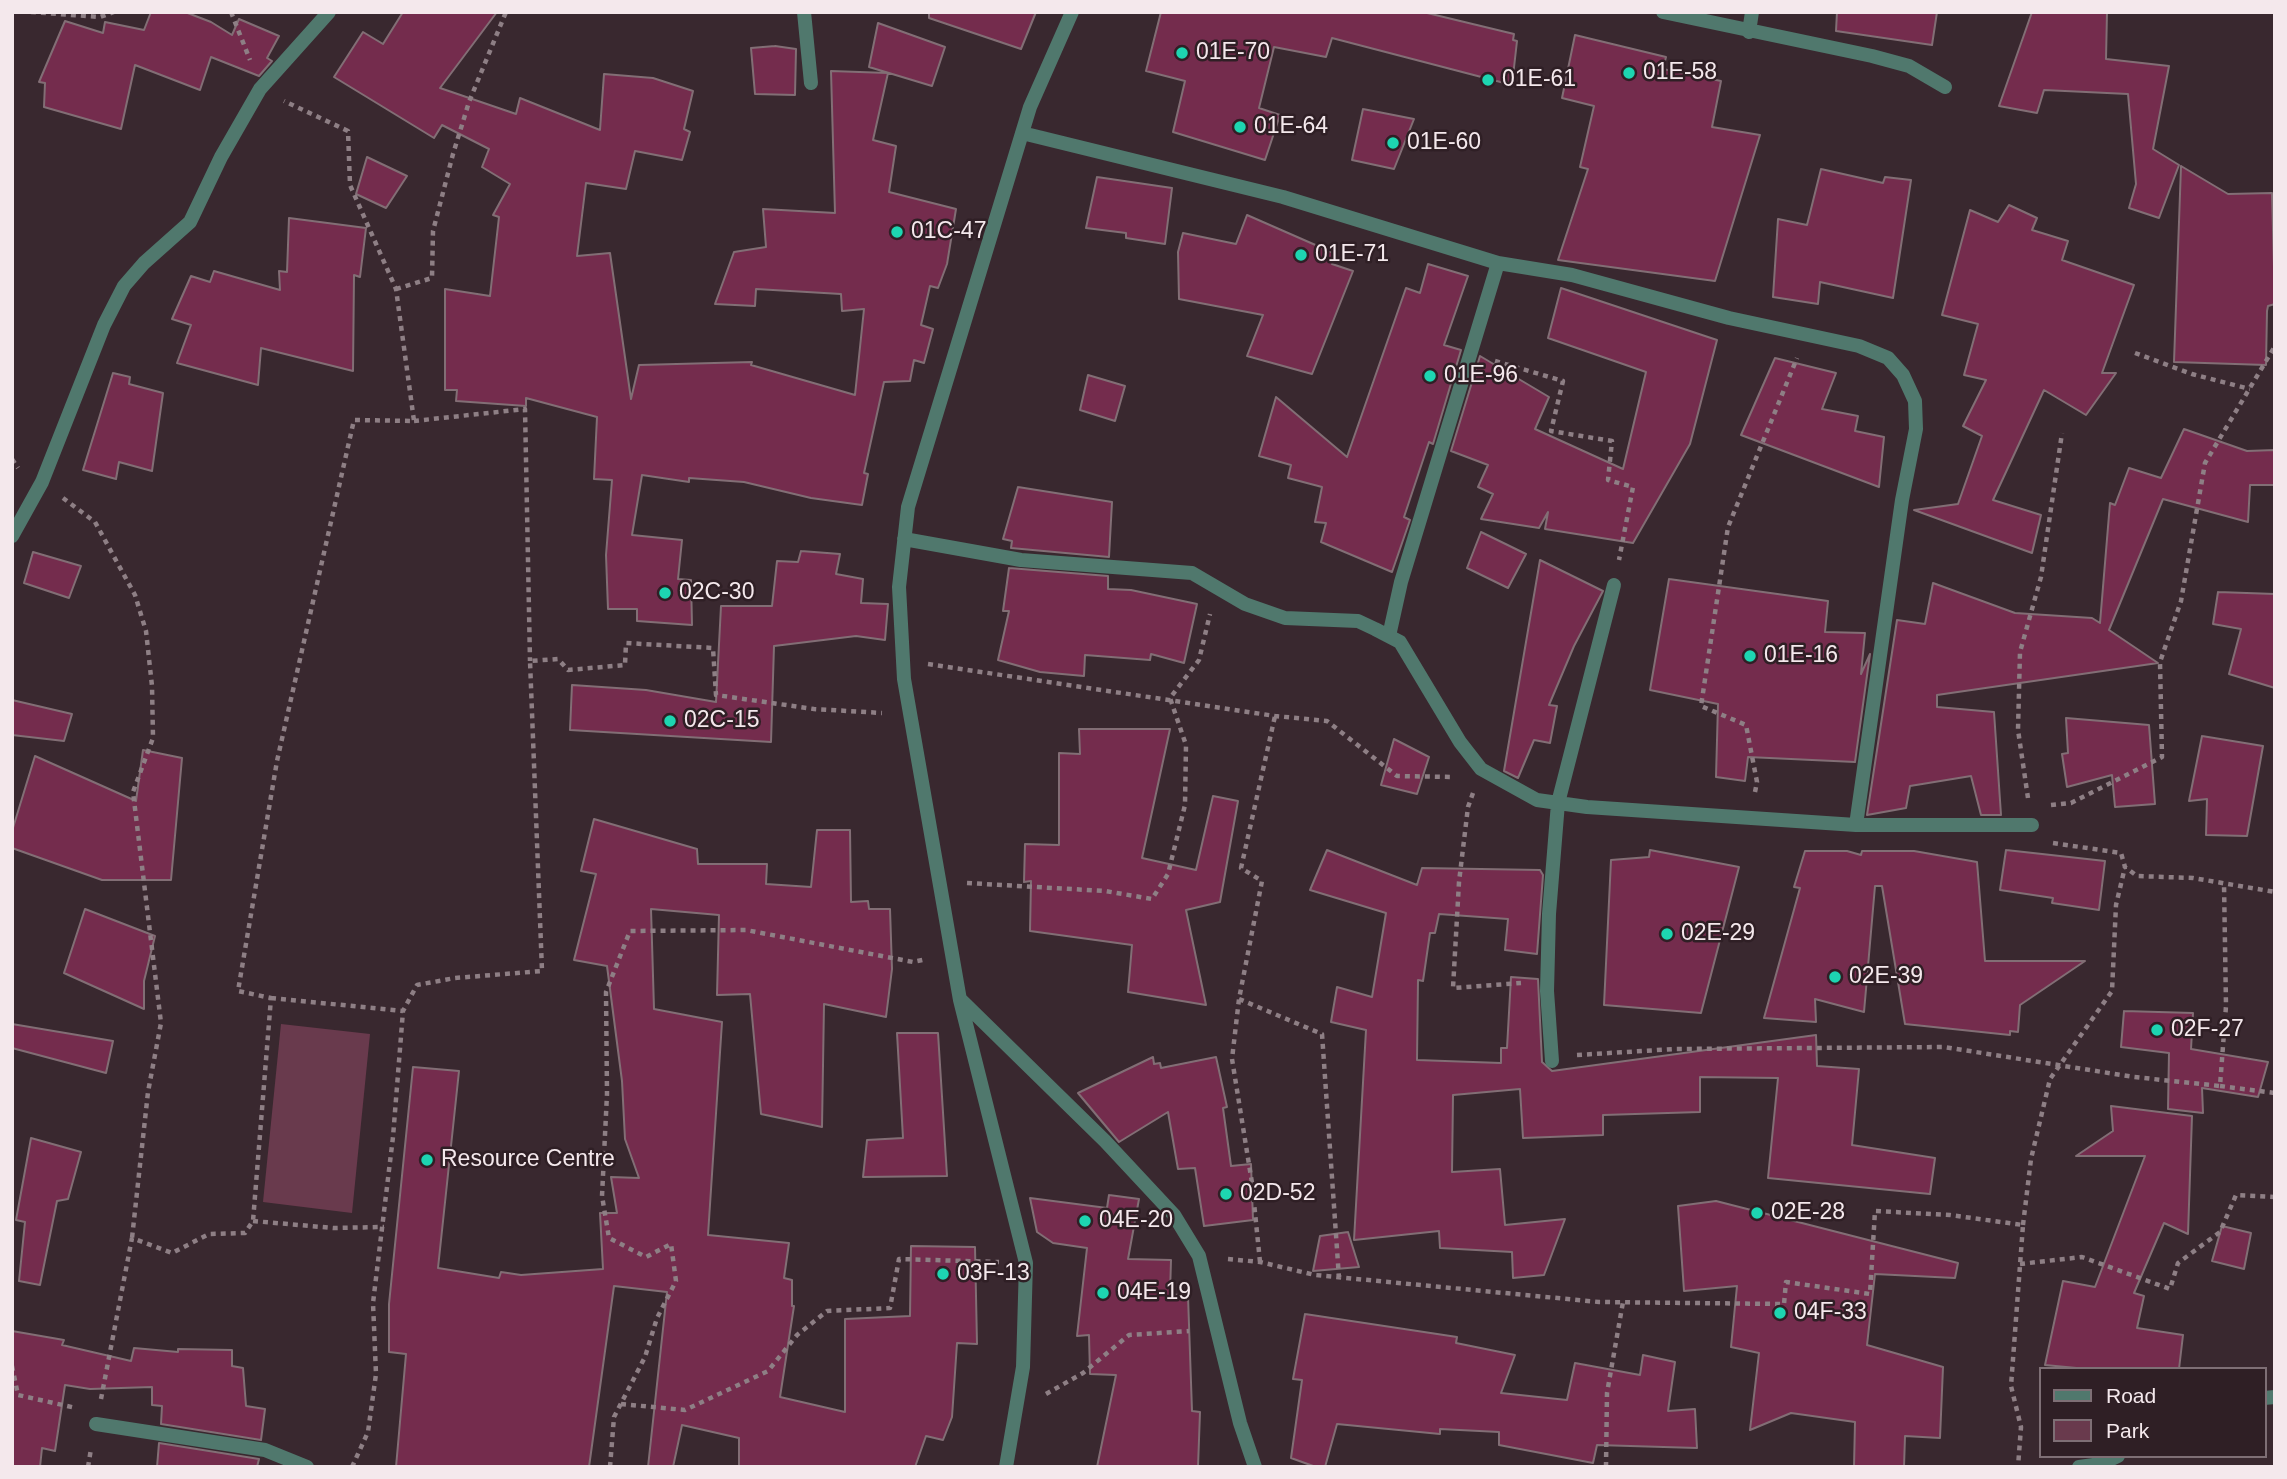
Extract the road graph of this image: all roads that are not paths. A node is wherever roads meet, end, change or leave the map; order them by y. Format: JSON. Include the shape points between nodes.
{"nodes":[{"id":1,"x":329,"y":12,"type":"edge"},
{"id":2,"x":804,"y":12,"type":"edge"},
{"id":3,"x":1072,"y":12,"type":"edge"},
{"id":4,"x":1663,"y":12,"type":"edge"},
{"id":5,"x":1752,"y":12,"type":"edge"},
{"id":6,"x":1749,"y":32,"type":"junction"},
{"id":7,"x":811,"y":82,"type":"dead end"},
{"id":8,"x":1945,"y":87,"type":"dead end"},
{"id":9,"x":1022,"y":133,"type":"junction"},
{"id":10,"x":1498,"y":263,"type":"junction"},
{"id":11,"x":12,"y":536,"type":"edge"},
{"id":12,"x":904,"y":538,"type":"junction"},
{"id":13,"x":1614,"y":585,"type":"road end"},
{"id":14,"x":1389,"y":636,"type":"junction"},
{"id":15,"x":1558,"y":803,"type":"junction"},
{"id":16,"x":1856,"y":825,"type":"junction"},
{"id":17,"x":2032,"y":825,"type":"road end"},
{"id":18,"x":960,"y":1000,"type":"junction"},
{"id":19,"x":1552,"y":1060,"type":"road end"},
{"id":20,"x":97,"y":1418,"type":"road end"},
{"id":21,"x":2114,"y":1458,"type":"edge"},
{"id":22,"x":307,"y":1467,"type":"edge"},
{"id":23,"x":1006,"y":1467,"type":"edge"},
{"id":24,"x":1255,"y":1467,"type":"edge"},
{"id":25,"x":2079,"y":1467,"type":"edge"}],
"edges":[{"from":1,"to":11,"type":"street","via":[[260,89],[190,222],[124,286],[42,482]]},
{"from":2,"to":7,"type":"street"},
{"from":3,"to":9,"type":"street"},
{"from":4,"to":6,"type":"street"},
{"from":5,"to":6,"type":"street"},
{"from":6,"to":8,"type":"street","via":[[1909,66]]},
{"from":9,"to":10,"type":"street","via":[[1283,197]]},
{"from":9,"to":12,"type":"street","via":[[908,507]]},
{"from":10,"to":14,"type":"street","via":[[1401,582]]},
{"from":10,"to":16,"type":"street","via":[[1572,275],[1729,318],[1859,346],[1888,358],[1903,375],[1915,401],[1916,429]]},
{"from":12,"to":14,"type":"street","via":[[1021,559],[1192,573],[1245,604],[1285,618],[1358,621]]},
{"from":12,"to":18,"type":"street","via":[[899,587],[903,661]]},
{"from":13,"to":15,"type":"street"},
{"from":14,"to":15,"type":"street","via":[[1400,642],[1481,769],[1537,800]]},
{"from":15,"to":16,"type":"street"},
{"from":15,"to":19,"type":"street","via":[[1547,991]]},
{"from":16,"to":17,"type":"street"},
{"from":18,"to":23,"type":"street","via":[[1026,1263],[1023,1367]]},
{"from":18,"to":24,"type":"street","via":[[1174,1215],[1199,1256]]},
{"from":20,"to":22,"type":"street","via":[[265,1450]]},
{"from":21,"to":25,"type":"street"}]}
